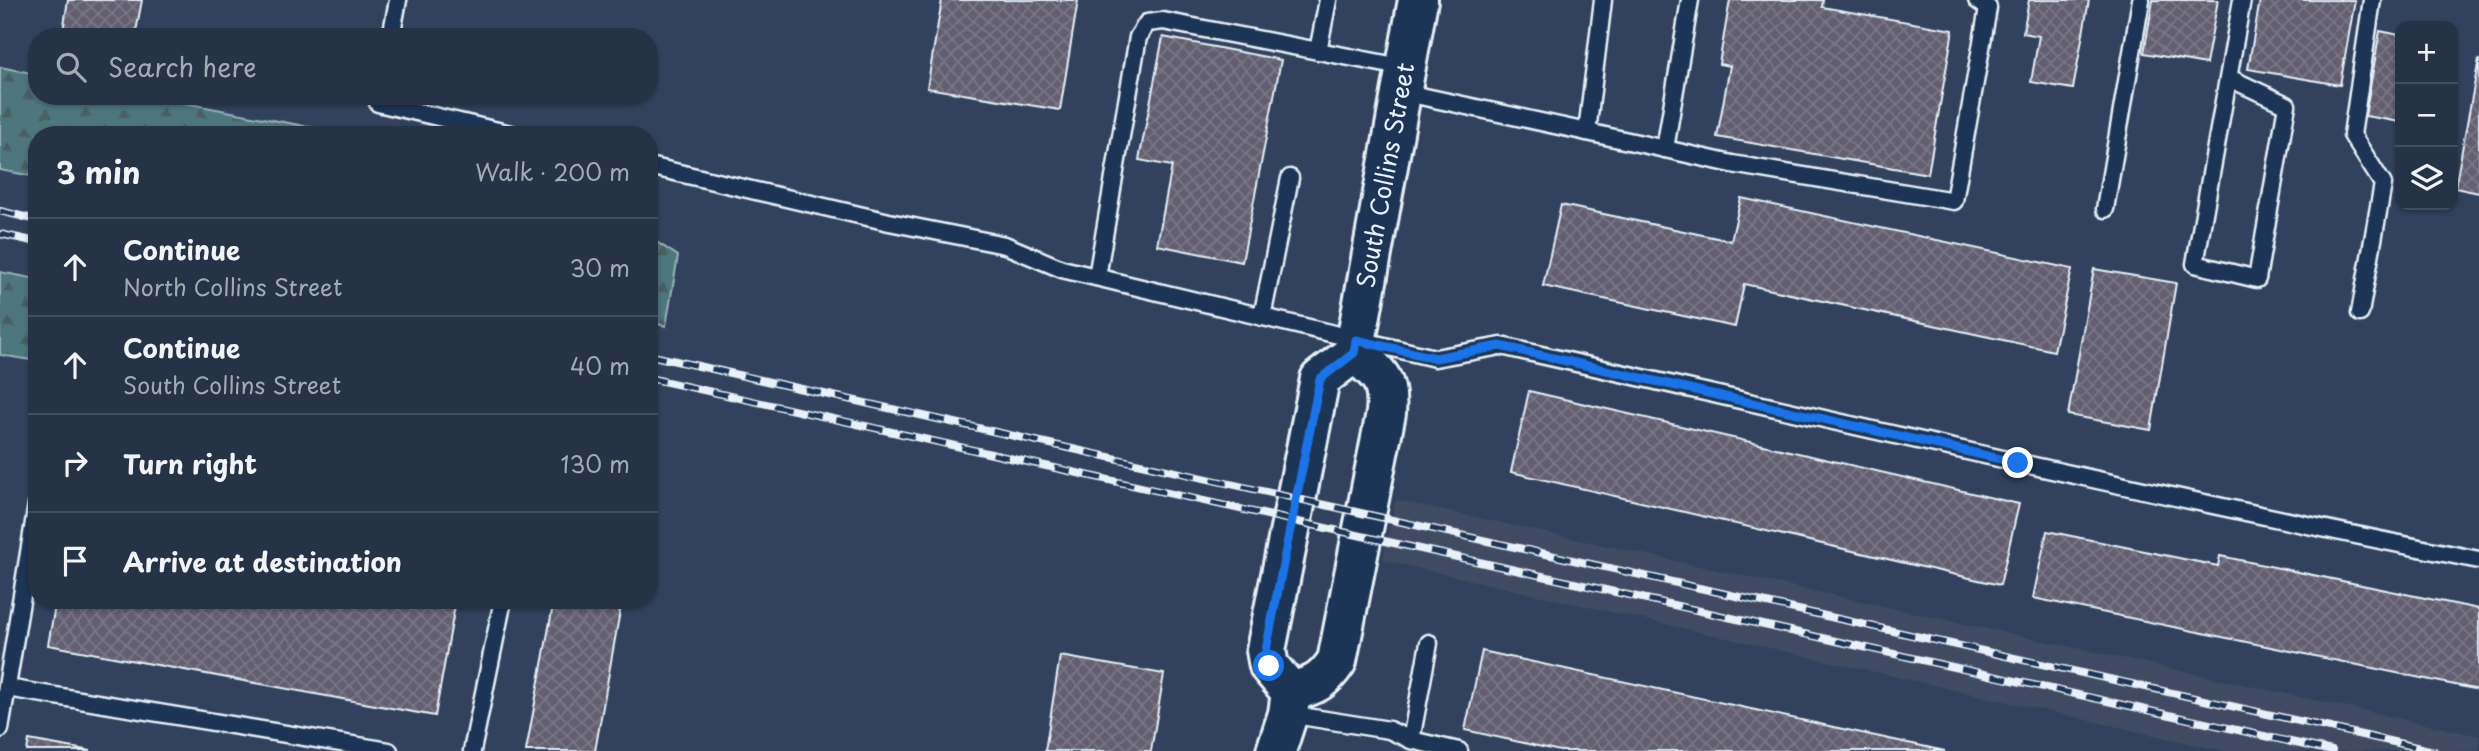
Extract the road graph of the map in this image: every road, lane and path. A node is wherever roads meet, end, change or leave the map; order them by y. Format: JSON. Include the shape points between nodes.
{"nodes":[{"id":1,"x":398,"y":0,"type":"edge"},
{"id":2,"x":1328,"y":0,"type":"edge"},
{"id":3,"x":1418,"y":0,"type":"edge"},
{"id":4,"x":1603,"y":0,"type":"edge"},
{"id":5,"x":1690,"y":0,"type":"edge"},
{"id":6,"x":1977,"y":0,"type":"edge"},
{"id":7,"x":2141,"y":0,"type":"edge"},
{"id":8,"x":2242,"y":0,"type":"edge"},
{"id":9,"x":2372,"y":0,"type":"edge"},
{"id":10,"x":393,"y":28,"type":"edge"},
{"id":11,"x":1318,"y":51,"type":"junction"},
{"id":12,"x":2229,"y":78,"type":"junction"},
{"id":13,"x":1404,"y":80,"type":"junction"},
{"id":14,"x":387,"y":105,"type":"edge"},
{"id":15,"x":476,"y":126,"type":"edge"},
{"id":16,"x":1587,"y":132,"type":"junction"},
{"id":17,"x":1665,"y":149,"type":"junction"},
{"id":18,"x":658,"y":168,"type":"edge"},
{"id":19,"x":1290,"y":178,"type":"dead end"},
{"id":20,"x":2105,"y":209,"type":"dead end"},
{"id":21,"x":1097,"y":277,"type":"junction"},
{"id":22,"x":2360,"y":313,"type":"dead end"},
{"id":23,"x":1262,"y":317,"type":"junction"},
{"id":24,"x":1355,"y":347,"type":"junction"},
{"id":25,"x":28,"y":559,"type":"edge"},
{"id":26,"x":2479,"y":560,"type":"edge"},
{"id":27,"x":501,"y":609,"type":"edge"},
{"id":28,"x":1429,"y":643,"type":"dead end"},
{"id":29,"x":7,"y":688,"type":"junction"},
{"id":30,"x":1290,"y":703,"type":"junction"},
{"id":31,"x":0,"y":729,"type":"edge"},
{"id":32,"x":1411,"y":740,"type":"junction"},
{"id":33,"x":1454,"y":750,"type":"edge"},
{"id":34,"x":389,"y":751,"type":"edge"},
{"id":35,"x":472,"y":751,"type":"edge"},
{"id":36,"x":1276,"y":751,"type":"edge"}],
"edges":[{"from":1,"to":10,"type":"lane"},
{"from":2,"to":11,"type":"lane"},
{"from":3,"to":13,"type":"main road","name":"South Collins Street"},
{"from":4,"to":16,"type":"lane"},
{"from":5,"to":17,"type":"lane"},
{"from":6,"to":17,"type":"lane","via":[[1988,8],[1954,201]]},
{"from":7,"to":20,"type":"lane"},
{"from":8,"to":12,"type":"lane"},
{"from":9,"to":22,"type":"lane","via":[[2352,135],[2383,184]]},
{"from":11,"to":13,"type":"lane"},
{"from":11,"to":21,"type":"lane","via":[[1163,20],[1147,23],[1138,37]]},
{"from":12,"to":12,"type":"lane","via":[[2195,264],[2257,279],[2287,105]]},
{"from":13,"to":16,"type":"lane"},
{"from":13,"to":24,"type":"main road","name":"South Collins Street"},
{"from":14,"to":15,"type":"lane"},
{"from":16,"to":17,"type":"lane"},
{"from":18,"to":21,"type":"lane","via":[[1005,245],[1062,270]]},
{"from":19,"to":23,"type":"lane"},
{"from":21,"to":23,"type":"lane"},
{"from":23,"to":24,"type":"lane"},
{"from":24,"to":26,"type":"lane","via":[[1435,358],[1500,346],[2101,482]]},
{"from":24,"to":30,"type":"main road","via":[[1320,379],[1266,650],[1269,666]]},
{"from":24,"to":30,"type":"main road","via":[[1388,391],[1386,413],[1337,661],[1327,676]]},
{"from":25,"to":29,"type":"lane"},
{"from":27,"to":35,"type":"lane"},
{"from":28,"to":32,"type":"lane"},
{"from":29,"to":31,"type":"lane"},
{"from":29,"to":34,"type":"lane"},
{"from":30,"to":32,"type":"lane"},
{"from":30,"to":36,"type":"main road"},
{"from":32,"to":33,"type":"lane"}]}
